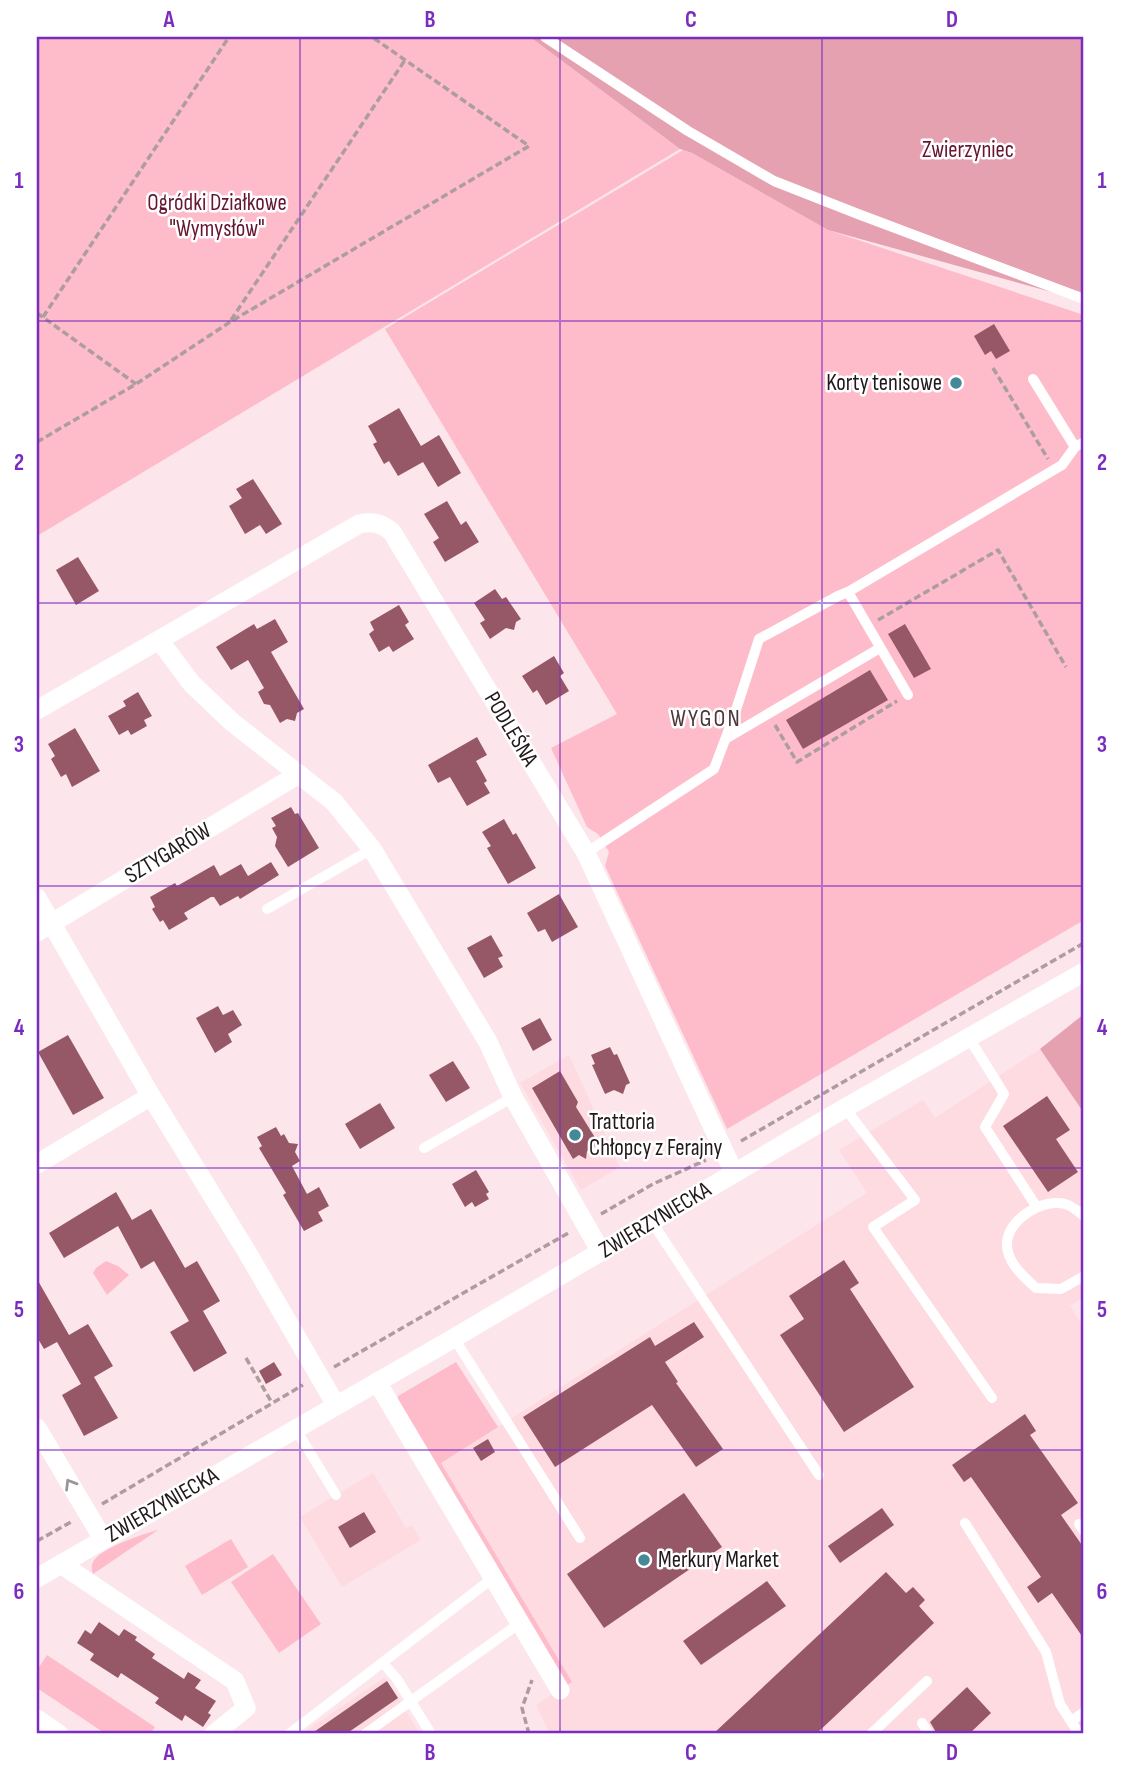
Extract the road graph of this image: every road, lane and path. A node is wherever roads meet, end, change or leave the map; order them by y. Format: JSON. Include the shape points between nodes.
{"nodes":[{"id":1,"x":229,"y":37,"type":"edge"},
{"id":2,"x":372,"y":37,"type":"edge"},
{"id":3,"x":545,"y":37,"type":"edge"},
{"id":4,"x":405,"y":60,"type":"junction"},
{"id":5,"x":1084,"y":299,"type":"edge"},
{"id":6,"x":37,"y":313,"type":"edge"},
{"id":7,"x":43,"y":317,"type":"junction"},
{"id":8,"x":230,"y":322,"type":"junction"},
{"id":9,"x":993,"y":368,"type":"dead end"},
{"id":10,"x":1034,"y":379,"type":"dead end"},
{"id":11,"x":136,"y":384,"type":"junction"},
{"id":12,"x":37,"y":442,"type":"edge"},
{"id":13,"x":1080,"y":444,"type":"edge"},
{"id":14,"x":1055,"y":471,"type":"junction"},
{"id":15,"x":848,"y":592,"type":"junction"},
{"id":16,"x":867,"y":626,"type":"junction"},
{"id":17,"x":159,"y":640,"type":"junction"},
{"id":18,"x":880,"y":648,"type":"junction"},
{"id":19,"x":1066,"y":667,"type":"dead end"},
{"id":20,"x":908,"y":695,"type":"joint"},
{"id":21,"x":37,"y":710,"type":"edge"},
{"id":22,"x":768,"y":715,"type":"junction"},
{"id":23,"x":727,"y":738,"type":"junction"},
{"id":24,"x":299,"y":774,"type":"junction"},
{"id":25,"x":372,"y":849,"type":"junction"},
{"id":26,"x":586,"y":853,"type":"junction"},
{"id":27,"x":37,"y":898,"type":"edge"},
{"id":28,"x":267,"y":909,"type":"dead end"},
{"id":29,"x":44,"y":928,"type":"edge"},
{"id":30,"x":1084,"y":943,"type":"edge"},
{"id":31,"x":1084,"y":972,"type":"edge"},
{"id":32,"x":969,"y":1038,"type":"junction"},
{"id":33,"x":152,"y":1096,"type":"junction"},
{"id":34,"x":513,"y":1097,"type":"junction"},
{"id":35,"x":845,"y":1108,"type":"junction"},
{"id":36,"x":732,"y":1146,"type":"dead end"},
{"id":37,"x":424,"y":1148,"type":"dead end"},
{"id":38,"x":715,"y":1156,"type":"dead end"},
{"id":39,"x":37,"y":1164,"type":"edge"},
{"id":40,"x":734,"y":1173,"type":"junction"},
{"id":41,"x":1036,"y":1206,"type":"junction"},
{"id":42,"x":598,"y":1215,"type":"dead end"},
{"id":43,"x":1084,"y":1216,"type":"edge"},
{"id":44,"x":652,"y":1222,"type":"junction"},
{"id":45,"x":576,"y":1228,"type":"dead end"},
{"id":46,"x":601,"y":1252,"type":"junction"},
{"id":47,"x":1084,"y":1276,"type":"edge"},
{"id":48,"x":454,"y":1338,"type":"junction"},
{"id":49,"x":246,"y":1357,"type":"dead end"},
{"id":50,"x":328,"y":1371,"type":"dead end"},
{"id":51,"x":312,"y":1380,"type":"dead end"},
{"id":52,"x":377,"y":1382,"type":"junction"},
{"id":53,"x":992,"y":1398,"type":"dead end"},
{"id":54,"x":272,"y":1403,"type":"junction"},
{"id":55,"x":335,"y":1405,"type":"junction"},
{"id":56,"x":295,"y":1427,"type":"junction"},
{"id":57,"x":37,"y":1428,"type":"edge"},
{"id":58,"x":819,"y":1475,"type":"dead end"},
{"id":59,"x":336,"y":1495,"type":"dead end"},
{"id":60,"x":91,"y":1510,"type":"dead end"},
{"id":61,"x":76,"y":1519,"type":"dead end"},
{"id":62,"x":965,"y":1523,"type":"dead end"},
{"id":63,"x":580,"y":1538,"type":"dead end"},
{"id":64,"x":103,"y":1539,"type":"junction"},
{"id":65,"x":37,"y":1541,"type":"edge"},
{"id":66,"x":61,"y":1564,"type":"junction"},
{"id":67,"x":37,"y":1578,"type":"edge"},
{"id":68,"x":493,"y":1578,"type":"junction"},
{"id":69,"x":520,"y":1623,"type":"junction"},
{"id":70,"x":533,"y":1644,"type":"junction"},
{"id":71,"x":383,"y":1663,"type":"junction"},
{"id":72,"x":927,"y":1681,"type":"dead end"},
{"id":73,"x":560,"y":1690,"type":"dead end"},
{"id":74,"x":409,"y":1703,"type":"junction"},
{"id":75,"x":1084,"y":1712,"type":"edge"},
{"id":76,"x":37,"y":1719,"type":"edge"},
{"id":77,"x":1071,"y":1721,"type":"junction"},
{"id":78,"x":922,"y":1723,"type":"dead end"},
{"id":79,"x":59,"y":1734,"type":"edge"},
{"id":80,"x":214,"y":1734,"type":"edge"},
{"id":81,"x":289,"y":1734,"type":"edge"},
{"id":82,"x":365,"y":1734,"type":"edge"},
{"id":83,"x":430,"y":1734,"type":"edge"},
{"id":84,"x":529,"y":1734,"type":"edge"},
{"id":85,"x":871,"y":1734,"type":"edge"},
{"id":86,"x":929,"y":1734,"type":"edge"},
{"id":87,"x":1079,"y":1734,"type":"edge"}],
"edges":[{"from":1,"to":7,"type":"path"},
{"from":2,"to":4,"type":"path"},
{"from":3,"to":5,"type":"lane","via":[[688,131],[775,181]]},
{"from":4,"to":8,"type":"path"},
{"from":4,"to":8,"type":"path","via":[[529,146]]},
{"from":6,"to":7,"type":"path"},
{"from":7,"to":11,"type":"path"},
{"from":8,"to":11,"type":"path"},
{"from":9,"to":14,"type":"path"},
{"from":10,"to":13,"type":"lane"},
{"from":11,"to":12,"type":"path"},
{"from":13,"to":14,"type":"lane"},
{"from":14,"to":15,"type":"lane"},
{"from":15,"to":16,"type":"lane"},
{"from":15,"to":23,"type":"lane","via":[[759,639]]},
{"from":16,"to":18,"type":"lane"},
{"from":16,"to":19,"type":"path","via":[[998,550]]},
{"from":17,"to":21,"type":"street"},
{"from":17,"to":24,"type":"street","via":[[192,684]]},
{"from":17,"to":26,"type":"street","name":"PODLEŚNA","via":[[359,524],[383,524]]},
{"from":18,"to":20,"type":"lane"},
{"from":18,"to":22,"type":"lane"},
{"from":20,"to":22,"type":"path","via":[[797,762]]},
{"from":22,"to":23,"type":"lane"},
{"from":23,"to":26,"type":"lane","via":[[714,769]]},
{"from":24,"to":25,"type":"street","via":[[334,803]]},
{"from":24,"to":29,"type":"street","name":"SZTYGARÓW"},
{"from":25,"to":28,"type":"lane"},
{"from":25,"to":34,"type":"street","via":[[488,1042]]},
{"from":26,"to":40,"type":"street","name":"PODLEŚNA"},
{"from":27,"to":29,"type":"street"},
{"from":29,"to":33,"type":"street"},
{"from":30,"to":36,"type":"path"},
{"from":31,"to":32,"type":"street","name":"ZWIERZYNIECKA"},
{"from":32,"to":35,"type":"street","name":"ZWIERZYNIECKA"},
{"from":32,"to":41,"type":"lane","via":[[1004,1094],[985,1127]]},
{"from":33,"to":39,"type":"street"},
{"from":33,"to":55,"type":"street"},
{"from":34,"to":37,"type":"lane"},
{"from":34,"to":46,"type":"street"},
{"from":35,"to":40,"type":"street","name":"ZWIERZYNIECKA"},
{"from":35,"to":53,"type":"lane","via":[[915,1200],[873,1227]]},
{"from":38,"to":42,"type":"path"},
{"from":40,"to":44,"type":"street","name":"ZWIERZYNIECKA"},
{"from":41,"to":43,"type":"lane","via":[[1065,1204]]},
{"from":41,"to":47,"type":"lane","via":[[1015,1223],[1007,1243],[1014,1268],[1036,1288],[1061,1289]]},
{"from":44,"to":46,"type":"street","name":"ZWIERZYNIECKA"},
{"from":44,"to":58,"type":"lane"},
{"from":45,"to":50,"type":"path"},
{"from":46,"to":48,"type":"street","name":"ZWIERZYNIECKA"},
{"from":48,"to":52,"type":"street","name":"ZWIERZYNIECKA"},
{"from":48,"to":63,"type":"lane"},
{"from":49,"to":54,"type":"path"},
{"from":51,"to":54,"type":"path"},
{"from":52,"to":55,"type":"street","name":"ZWIERZYNIECKA"},
{"from":52,"to":68,"type":"street"},
{"from":54,"to":60,"type":"path"},
{"from":55,"to":56,"type":"street","name":"ZWIERZYNIECKA"},
{"from":56,"to":59,"type":"lane"},
{"from":56,"to":64,"type":"street","name":"ZWIERZYNIECKA"},
{"from":64,"to":57,"type":"street","one_way":true},
{"from":61,"to":65,"type":"path"},
{"from":62,"to":77,"type":"lane","via":[[1046,1652],[1060,1704]]},
{"from":64,"to":66,"type":"street","name":"ZWIERZYNIECKA"},
{"from":66,"to":67,"type":"street","name":"ZWIERZYNIECKA"},
{"from":66,"to":80,"type":"street","via":[[235,1681],[246,1708]]},
{"from":68,"to":69,"type":"street"},
{"from":68,"to":71,"type":"lane"},
{"from":69,"to":70,"type":"street"},
{"from":69,"to":74,"type":"lane"},
{"from":70,"to":73,"type":"street"},
{"from":70,"to":84,"type":"path","via":[[532,1682],[522,1708]]},
{"from":71,"to":74,"type":"lane"},
{"from":71,"to":81,"type":"lane"},
{"from":72,"to":85,"type":"lane"},
{"from":74,"to":82,"type":"lane"},
{"from":74,"to":83,"type":"lane"},
{"from":75,"to":77,"type":"lane"},
{"from":76,"to":79,"type":"street"},
{"from":77,"to":87,"type":"lane"},
{"from":78,"to":86,"type":"lane"}]}
